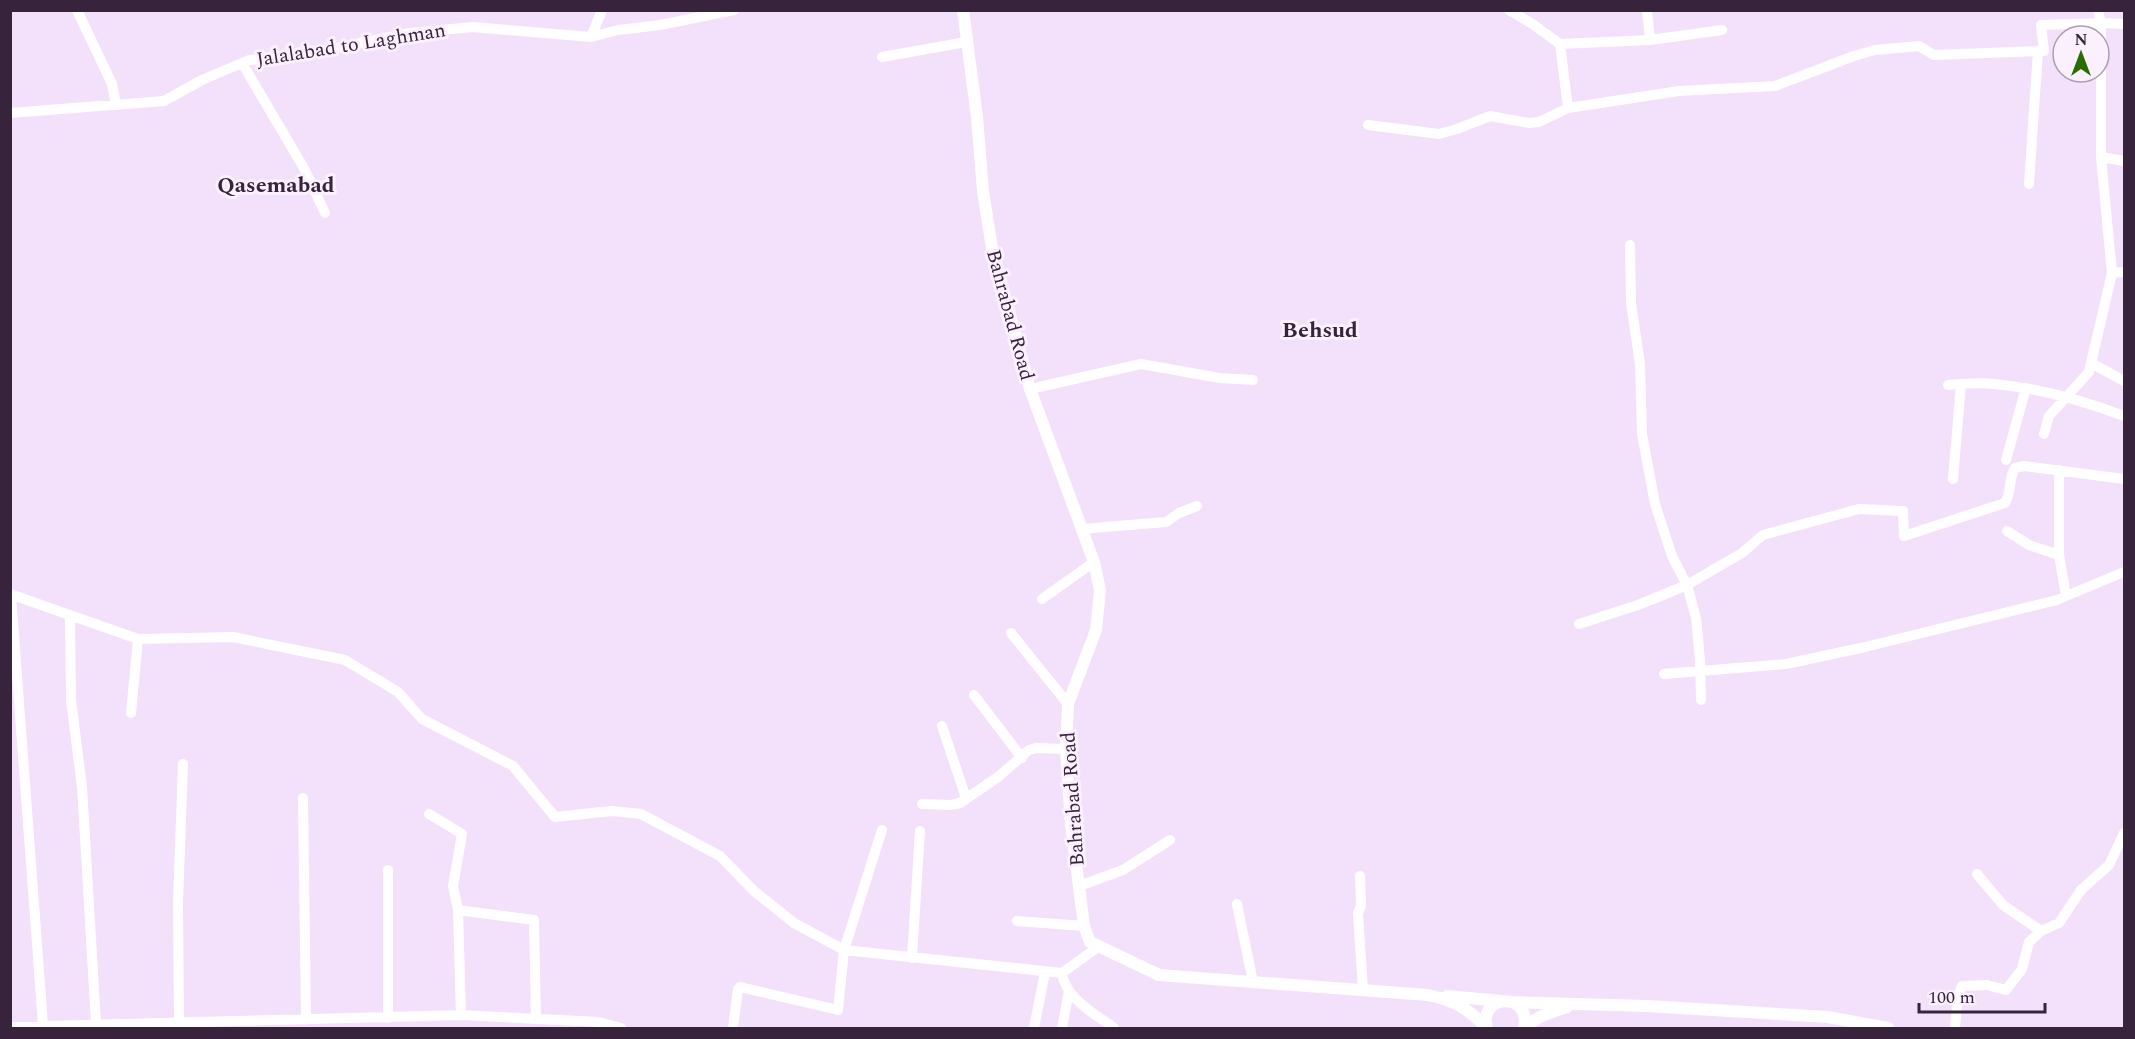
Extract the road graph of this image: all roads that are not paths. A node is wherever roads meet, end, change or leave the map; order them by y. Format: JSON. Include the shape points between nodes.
{"nodes":[{"id":1,"x":77,"y":10,"type":"edge"},
{"id":2,"x":602,"y":10,"type":"edge"},
{"id":3,"x":734,"y":10,"type":"edge"},
{"id":4,"x":963,"y":10,"type":"edge"},
{"id":5,"x":1509,"y":10,"type":"edge"},
{"id":6,"x":1647,"y":10,"type":"edge"},
{"id":7,"x":2098,"y":10,"type":"edge"},
{"id":8,"x":2101,"y":23,"type":"junction"},
{"id":9,"x":2124,"y":24,"type":"edge"},
{"id":10,"x":1722,"y":30,"type":"dead end"},
{"id":11,"x":591,"y":37,"type":"junction"},
{"id":12,"x":1650,"y":40,"type":"junction"},
{"id":13,"x":966,"y":42,"type":"junction"},
{"id":14,"x":1560,"y":44,"type":"junction"},
{"id":15,"x":2038,"y":51,"type":"junction"},
{"id":16,"x":882,"y":57,"type":"dead end"},
{"id":17,"x":242,"y":63,"type":"junction"},
{"id":18,"x":116,"y":105,"type":"junction"},
{"id":19,"x":1568,"y":108,"type":"junction"},
{"id":20,"x":10,"y":113,"type":"edge"},
{"id":21,"x":1368,"y":124,"type":"dead end"},
{"id":22,"x":2101,"y":157,"type":"junction"},
{"id":23,"x":2124,"y":161,"type":"edge"},
{"id":24,"x":2029,"y":184,"type":"dead end"},
{"id":25,"x":325,"y":213,"type":"dead end"},
{"id":26,"x":1630,"y":245,"type":"dead end"},
{"id":27,"x":2124,"y":272,"type":"edge"},
{"id":28,"x":2112,"y":273,"type":"junction"},
{"id":29,"x":2091,"y":363,"type":"junction"},
{"id":30,"x":1253,"y":380,"type":"dead end"},
{"id":31,"x":2124,"y":381,"type":"edge"},
{"id":32,"x":1961,"y":384,"type":"junction"},
{"id":33,"x":1948,"y":385,"type":"dead end"},
{"id":34,"x":2026,"y":388,"type":"junction"},
{"id":35,"x":1030,"y":389,"type":"junction"},
{"id":36,"x":2067,"y":397,"type":"junction"},
{"id":37,"x":2124,"y":416,"type":"edge"},
{"id":38,"x":2044,"y":434,"type":"dead end"},
{"id":39,"x":2006,"y":460,"type":"dead end"},
{"id":40,"x":2059,"y":470,"type":"junction"},
{"id":41,"x":2124,"y":478,"type":"edge"},
{"id":42,"x":1953,"y":479,"type":"dead end"},
{"id":43,"x":1197,"y":506,"type":"dead end"},
{"id":44,"x":1081,"y":529,"type":"junction"},
{"id":45,"x":2007,"y":531,"type":"dead end"},
{"id":46,"x":2059,"y":555,"type":"junction"},
{"id":47,"x":1094,"y":562,"type":"junction"},
{"id":48,"x":2124,"y":572,"type":"edge"},
{"id":49,"x":1687,"y":585,"type":"junction"},
{"id":50,"x":11,"y":595,"type":"edge"},
{"id":51,"x":2066,"y":596,"type":"junction"},
{"id":52,"x":1042,"y":599,"type":"dead end"},
{"id":53,"x":70,"y":615,"type":"junction"},
{"id":54,"x":1579,"y":624,"type":"dead end"},
{"id":55,"x":1011,"y":633,"type":"dead end"},
{"id":56,"x":138,"y":639,"type":"junction"},
{"id":57,"x":1700,"y":671,"type":"junction"},
{"id":58,"x":1664,"y":674,"type":"dead end"},
{"id":59,"x":974,"y":695,"type":"dead end"},
{"id":60,"x":1701,"y":700,"type":"dead end"},
{"id":61,"x":1068,"y":704,"type":"junction"},
{"id":62,"x":131,"y":713,"type":"dead end"},
{"id":63,"x":942,"y":726,"type":"dead end"},
{"id":64,"x":1066,"y":749,"type":"junction"},
{"id":65,"x":1022,"y":758,"type":"junction"},
{"id":66,"x":183,"y":764,"type":"dead end"},
{"id":67,"x":303,"y":798,"type":"dead end"},
{"id":68,"x":966,"y":798,"type":"junction"},
{"id":69,"x":922,"y":804,"type":"dead end"},
{"id":70,"x":429,"y":814,"type":"dead end"},
{"id":71,"x":882,"y":830,"type":"dead end"},
{"id":72,"x":920,"y":831,"type":"dead end"},
{"id":73,"x":2124,"y":833,"type":"edge"},
{"id":74,"x":1170,"y":840,"type":"dead end"},
{"id":75,"x":388,"y":870,"type":"dead end"},
{"id":76,"x":1977,"y":874,"type":"dead end"},
{"id":77,"x":1360,"y":876,"type":"dead end"},
{"id":78,"x":1079,"y":886,"type":"junction"},
{"id":79,"x":1237,"y":904,"type":"dead end"},
{"id":80,"x":458,"y":910,"type":"junction"},
{"id":81,"x":1017,"y":921,"type":"dead end"},
{"id":82,"x":1084,"y":926,"type":"junction"},
{"id":83,"x":2041,"y":931,"type":"junction"},
{"id":84,"x":1098,"y":947,"type":"junction"},
{"id":85,"x":844,"y":950,"type":"junction"},
{"id":86,"x":912,"y":958,"type":"junction"},
{"id":87,"x":1045,"y":972,"type":"junction"},
{"id":88,"x":1062,"y":973,"type":"junction"},
{"id":89,"x":1253,"y":982,"type":"junction"},
{"id":90,"x":1069,"y":991,"type":"junction"},
{"id":91,"x":1363,"y":991,"type":"junction"},
{"id":92,"x":1428,"y":995,"type":"junction"},
{"id":93,"x":1506,"y":1001,"type":"junction"},
{"id":94,"x":1574,"y":1005,"type":"junction"},
{"id":95,"x":461,"y":1015,"type":"junction"},
{"id":96,"x":388,"y":1018,"type":"junction"},
{"id":97,"x":536,"y":1019,"type":"junction"},
{"id":98,"x":306,"y":1020,"type":"junction"},
{"id":99,"x":179,"y":1022,"type":"junction"},
{"id":100,"x":96,"y":1023,"type":"junction"},
{"id":101,"x":43,"y":1025,"type":"junction"},
{"id":102,"x":10,"y":1027,"type":"edge"},
{"id":103,"x":621,"y":1029,"type":"edge"},
{"id":104,"x":733,"y":1029,"type":"edge"},
{"id":105,"x":1034,"y":1029,"type":"edge"},
{"id":106,"x":1062,"y":1029,"type":"edge"},
{"id":107,"x":1114,"y":1029,"type":"edge"},
{"id":108,"x":1487,"y":1029,"type":"edge"},
{"id":109,"x":1525,"y":1029,"type":"edge"},
{"id":110,"x":1888,"y":1029,"type":"edge"},
{"id":111,"x":1955,"y":1029,"type":"edge"}],
"edges":[{"from":1,"to":18,"type":"street","via":[[112,84]]},
{"from":2,"to":11,"type":"street"},
{"from":3,"to":11,"type":"street","name":"Jalalabad to Laghman"},
{"from":4,"to":13,"type":"main road","name":"Bahrabad Road"},
{"from":5,"to":14,"type":"street"},
{"from":6,"to":12,"type":"street"},
{"from":7,"to":8,"type":"street"},
{"from":8,"to":9,"type":"street"},
{"from":8,"to":15,"type":"street","via":[[2041,25],[2044,51]]},
{"from":8,"to":22,"type":"street"},
{"from":10,"to":12,"type":"street"},
{"from":11,"to":17,"type":"street","name":"Jalalabad to Laghman","via":[[473,27],[410,33]]},
{"from":12,"to":14,"type":"street"},
{"from":13,"to":16,"type":"street"},
{"from":13,"to":35,"type":"main road","name":"Bahrabad Road","via":[[988,233]]},
{"from":14,"to":19,"type":"street"},
{"from":15,"to":19,"type":"street","via":[[1934,55],[1919,46],[1875,50],[1775,86],[1679,91]]},
{"from":15,"to":24,"type":"street"},
{"from":17,"to":18,"type":"street","name":"Jalalabad to Laghman","via":[[164,101]]},
{"from":17,"to":25,"type":"street"},
{"from":18,"to":20,"type":"street","name":"Jalalabad to Laghman"},
{"from":19,"to":21,"type":"street","via":[[1539,123],[1490,116],[1439,134]]},
{"from":22,"to":23,"type":"street"},
{"from":22,"to":28,"type":"street"},
{"from":26,"to":49,"type":"street","via":[[1642,434],[1655,504],[1672,556]]},
{"from":27,"to":28,"type":"street"},
{"from":28,"to":29,"type":"street"},
{"from":29,"to":31,"type":"street"},
{"from":29,"to":36,"type":"street","via":[[2089,372]]},
{"from":30,"to":35,"type":"street","via":[[1141,364]]},
{"from":32,"to":33,"type":"street"},
{"from":32,"to":34,"type":"street"},
{"from":32,"to":42,"type":"street"},
{"from":34,"to":36,"type":"street"},
{"from":34,"to":39,"type":"street"},
{"from":35,"to":44,"type":"main road","name":"Bahrabad Road"},
{"from":36,"to":37,"type":"street"},
{"from":36,"to":38,"type":"street","via":[[2049,416]]},
{"from":40,"to":41,"type":"street"},
{"from":40,"to":46,"type":"street"},
{"from":40,"to":49,"type":"street","via":[[2015,468],[2005,503],[1904,536],[1903,512],[1859,509],[1763,535]]},
{"from":43,"to":44,"type":"street","via":[[1166,522]]},
{"from":44,"to":47,"type":"main road","name":"Bahrabad Road"},
{"from":45,"to":46,"type":"street","via":[[2029,545]]},
{"from":46,"to":51,"type":"street"},
{"from":47,"to":52,"type":"street"},
{"from":47,"to":61,"type":"main road","name":"Bahrabad Road","via":[[1100,591],[1096,630]]},
{"from":48,"to":51,"type":"street"},
{"from":49,"to":54,"type":"street"},
{"from":49,"to":57,"type":"street","via":[[1696,618]]},
{"from":50,"to":53,"type":"street"},
{"from":50,"to":101,"type":"street"},
{"from":51,"to":57,"type":"street","via":[[1797,662]]},
{"from":53,"to":56,"type":"street"},
{"from":53,"to":100,"type":"street","via":[[71,700],[82,787]]},
{"from":55,"to":61,"type":"street"},
{"from":56,"to":62,"type":"street"},
{"from":56,"to":85,"type":"street","via":[[233,637],[345,660],[398,692],[422,719],[513,766],[555,817],[612,811],[641,814],[720,856],[754,891],[794,923]]},
{"from":57,"to":58,"type":"street"},
{"from":57,"to":60,"type":"street"},
{"from":59,"to":65,"type":"street"},
{"from":61,"to":64,"type":"main road","name":"Bahrabad Road"},
{"from":63,"to":68,"type":"street"},
{"from":64,"to":65,"type":"street","via":[[1036,748]]},
{"from":64,"to":78,"type":"main road","name":"Bahrabad Road"},
{"from":65,"to":68,"type":"street"},
{"from":66,"to":99,"type":"street"},
{"from":67,"to":98,"type":"street"},
{"from":68,"to":69,"type":"street","via":[[951,805]]},
{"from":70,"to":80,"type":"street","via":[[462,834],[453,886]]},
{"from":71,"to":85,"type":"street"},
{"from":72,"to":86,"type":"street"},
{"from":73,"to":83,"type":"street","via":[[2109,865],[2081,890],[2059,923]]},
{"from":74,"to":78,"type":"street","via":[[1123,870]]},
{"from":75,"to":96,"type":"street"},
{"from":76,"to":83,"type":"street","via":[[2002,905]]},
{"from":77,"to":91,"type":"street"},
{"from":78,"to":82,"type":"main road","name":"Bahrabad Road"},
{"from":79,"to":89,"type":"street"},
{"from":80,"to":95,"type":"street"},
{"from":80,"to":97,"type":"street","via":[[534,920]]},
{"from":81,"to":82,"type":"street"},
{"from":82,"to":84,"type":"main road","name":"Bahrabad Road","via":[[1090,942]]},
{"from":83,"to":111,"type":"street","via":[[2029,942],[2022,969],[2006,990],[1962,986]]},
{"from":84,"to":88,"type":"street"},
{"from":84,"to":89,"type":"main road","via":[[1159,975]]},
{"from":85,"to":86,"type":"street"},
{"from":85,"to":104,"type":"street","via":[[838,1010],[740,987]]},
{"from":86,"to":87,"type":"street"},
{"from":87,"to":88,"type":"street"},
{"from":87,"to":105,"type":"street"},
{"from":88,"to":90,"type":"street"},
{"from":89,"to":91,"type":"main road"},
{"from":90,"to":106,"type":"street"},
{"from":90,"to":107,"type":"street"},
{"from":91,"to":92,"type":"main road"},
{"from":92,"to":93,"type":"main road"},
{"from":92,"to":108,"type":"main road","via":[[1464,1007]]},
{"from":93,"to":94,"type":"main road"},
{"from":93,"to":108,"type":"main road","via":[[1496,1003],[1488,1011]]},
{"from":93,"to":109,"type":"main road","via":[[1516,1004],[1524,1014]]},
{"from":94,"to":109,"type":"main road","via":[[1545,1014]]},
{"from":94,"to":110,"type":"main road","via":[[1828,1017]]},
{"from":95,"to":96,"type":"street"},
{"from":95,"to":97,"type":"street"},
{"from":96,"to":98,"type":"street"},
{"from":97,"to":103,"type":"street","via":[[598,1022]]},
{"from":98,"to":99,"type":"street"},
{"from":99,"to":100,"type":"street"},
{"from":100,"to":101,"type":"street"},
{"from":101,"to":102,"type":"street"}]}
